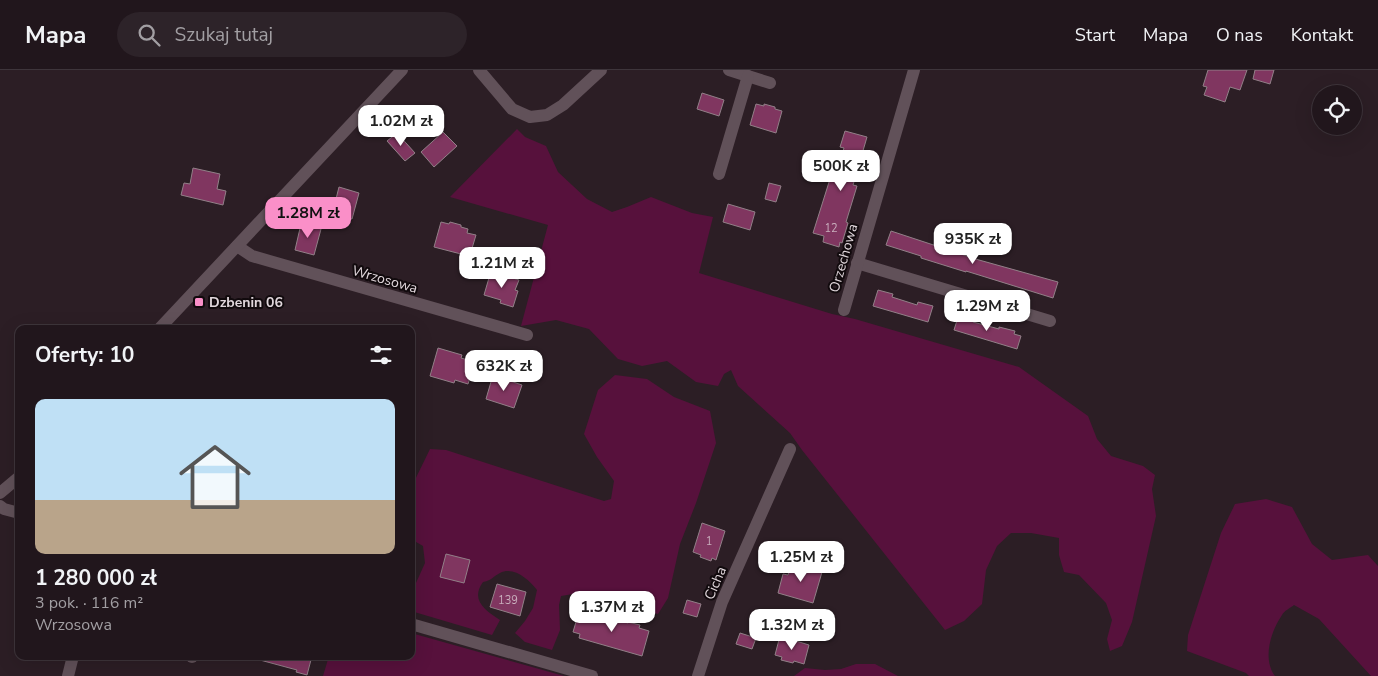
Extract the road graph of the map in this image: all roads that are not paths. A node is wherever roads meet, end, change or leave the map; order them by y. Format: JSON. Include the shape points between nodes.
{"nodes":[{"id":1,"x":402,"y":70,"type":"edge"},
{"id":2,"x":479,"y":70,"type":"edge"},
{"id":3,"x":601,"y":70,"type":"edge"},
{"id":4,"x":729,"y":70,"type":"edge"},
{"id":5,"x":914,"y":70,"type":"edge"},
{"id":6,"x":748,"y":76,"type":"junction"},
{"id":7,"x":770,"y":83,"type":"dead end"},
{"id":8,"x":719,"y":174,"type":"dead end"},
{"id":9,"x":237,"y":246,"type":"junction"},
{"id":10,"x":857,"y":264,"type":"junction"},
{"id":11,"x":844,"y":310,"type":"dead end"},
{"id":12,"x":1050,"y":321,"type":"dead end"},
{"id":13,"x":163,"y":325,"type":"edge"},
{"id":14,"x":527,"y":335,"type":"dead end"},
{"id":15,"x":790,"y":449,"type":"dead end"},
{"id":16,"x":15,"y":480,"type":"edge"},
{"id":17,"x":0,"y":493,"type":"edge"},
{"id":18,"x":0,"y":506,"type":"edge"},
{"id":19,"x":15,"y":512,"type":"edge"},
{"id":20,"x":415,"y":625,"type":"edge"},
{"id":21,"x":72,"y":660,"type":"edge"},
{"id":22,"x":68,"y":676,"type":"edge"},
{"id":23,"x":592,"y":676,"type":"edge"},
{"id":24,"x":698,"y":676,"type":"edge"}],
"edges":[{"from":1,"to":9,"type":"street"},
{"from":2,"to":3,"type":"street","via":[[512,109],[530,117],[547,115],[563,105]]},
{"from":4,"to":6,"type":"street"},
{"from":5,"to":10,"type":"street","name":"Orzechowa"},
{"from":6,"to":7,"type":"street"},
{"from":6,"to":8,"type":"street"},
{"from":9,"to":13,"type":"street"},
{"from":9,"to":14,"type":"street","name":"Wrzosowa","via":[[252,256]]},
{"from":10,"to":11,"type":"street","name":"Orzechowa"},
{"from":10,"to":12,"type":"street"},
{"from":15,"to":24,"type":"street","name":"Cicha","via":[[722,602]]},
{"from":16,"to":17,"type":"street"},
{"from":18,"to":19,"type":"street"},
{"from":20,"to":23,"type":"street"},
{"from":21,"to":22,"type":"street"}]}
